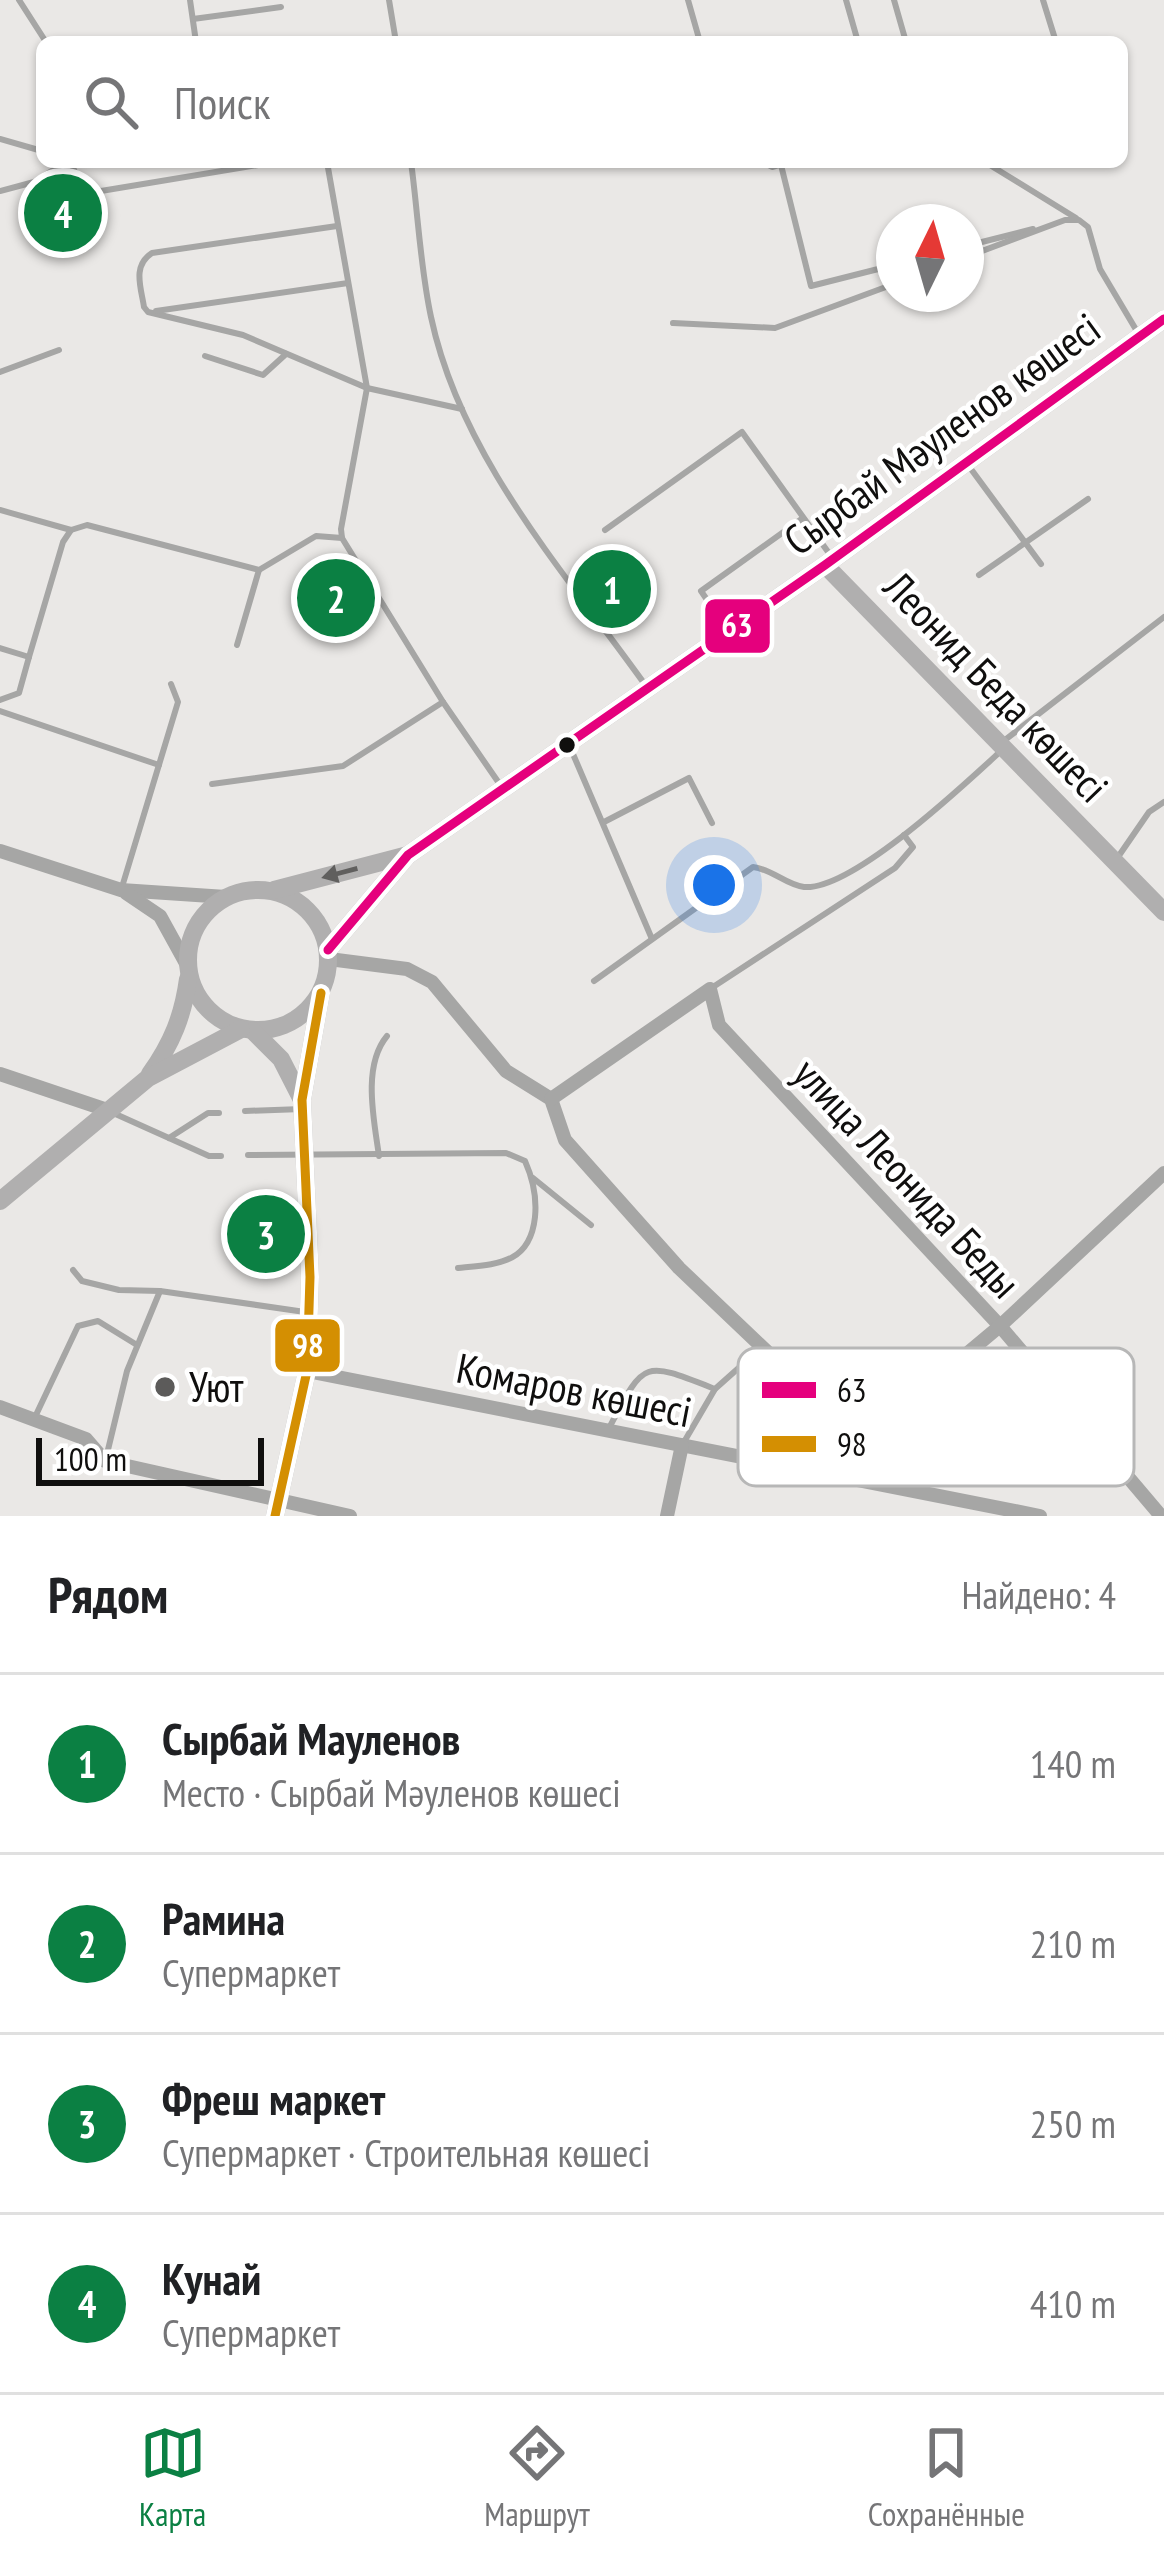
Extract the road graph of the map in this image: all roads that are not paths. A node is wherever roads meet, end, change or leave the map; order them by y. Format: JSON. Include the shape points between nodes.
{"nodes":[{"id":1,"x":19,"y":0,"type":"edge"},
{"id":2,"x":190,"y":0,"type":"edge"},
{"id":3,"x":389,"y":0,"type":"edge"},
{"id":4,"x":688,"y":0,"type":"edge"},
{"id":5,"x":846,"y":0,"type":"edge"},
{"id":6,"x":894,"y":0,"type":"edge"},
{"id":7,"x":1043,"y":0,"type":"edge"},
{"id":8,"x":281,"y":7,"type":"dead end"},
{"id":9,"x":193,"y":19,"type":"junction"},
{"id":10,"x":394,"y":30,"type":"junction"},
{"id":11,"x":42,"y":36,"type":"edge"},
{"id":12,"x":195,"y":36,"type":"edge"},
{"id":13,"x":390,"y":36,"type":"edge"},
{"id":14,"x":395,"y":36,"type":"edge"},
{"id":15,"x":698,"y":36,"type":"edge"},
{"id":16,"x":856,"y":36,"type":"edge"},
{"id":17,"x":904,"y":36,"type":"edge"},
{"id":18,"x":1053,"y":36,"type":"edge"},
{"id":19,"x":0,"y":139,"type":"edge"},
{"id":20,"x":36,"y":149,"type":"edge"},
{"id":21,"x":58,"y":168,"type":"edge"},
{"id":22,"x":71,"y":168,"type":"edge"},
{"id":23,"x":239,"y":168,"type":"edge"},
{"id":24,"x":328,"y":168,"type":"edge"},
{"id":25,"x":412,"y":168,"type":"edge"},
{"id":26,"x":786,"y":168,"type":"edge"},
{"id":27,"x":995,"y":168,"type":"edge"},
{"id":28,"x":0,"y":191,"type":"edge"},
{"id":29,"x":1065,"y":220,"type":"junction"},
{"id":30,"x":1079,"y":220,"type":"junction"},
{"id":31,"x":338,"y":226,"type":"junction"},
{"id":32,"x":984,"y":241,"type":"edge"},
{"id":33,"x":984,"y":250,"type":"edge"},
{"id":34,"x":876,"y":270,"type":"edge"},
{"id":35,"x":348,"y":283,"type":"junction"},
{"id":36,"x":876,"y":291,"type":"edge"},
{"id":37,"x":148,"y":312,"type":"junction"},
{"id":38,"x":1164,"y":319,"type":"edge"},
{"id":39,"x":673,"y":323,"type":"dead end"},
{"id":40,"x":1139,"y":336,"type":"junction"},
{"id":41,"x":59,"y":350,"type":"dead end"},
{"id":42,"x":286,"y":354,"type":"junction"},
{"id":43,"x":205,"y":356,"type":"dead end"},
{"id":44,"x":0,"y":372,"type":"edge"},
{"id":45,"x":367,"y":388,"type":"junction"},
{"id":46,"x":462,"y":409,"type":"junction"},
{"id":47,"x":966,"y":462,"type":"junction"},
{"id":48,"x":1088,"y":499,"type":"dead end"},
{"id":49,"x":0,"y":510,"type":"edge"},
{"id":50,"x":803,"y":518,"type":"junction"},
{"id":51,"x":71,"y":530,"type":"junction"},
{"id":52,"x":604,"y":530,"type":"dead end"},
{"id":53,"x":343,"y":538,"type":"junction"},
{"id":54,"x":1026,"y":543,"type":"junction"},
{"id":55,"x":829,"y":562,"type":"junction"},
{"id":56,"x":1041,"y":564,"type":"dead end"},
{"id":57,"x":259,"y":570,"type":"junction"},
{"id":58,"x":980,"y":575,"type":"dead end"},
{"id":59,"x":1164,"y":617,"type":"edge"},
{"id":60,"x":730,"y":632,"type":"junction"},
{"id":61,"x":237,"y":645,"type":"dead end"},
{"id":62,"x":0,"y":648,"type":"edge"},
{"id":63,"x":29,"y":657,"type":"junction"},
{"id":64,"x":171,"y":684,"type":"dead end"},
{"id":65,"x":649,"y":689,"type":"junction"},
{"id":66,"x":0,"y":700,"type":"edge"},
{"id":67,"x":442,"y":702,"type":"junction"},
{"id":68,"x":0,"y":710,"type":"edge"},
{"id":69,"x":568,"y":744,"type":"junction"},
{"id":70,"x":1003,"y":746,"type":"junction"},
{"id":71,"x":159,"y":765,"type":"junction"},
{"id":72,"x":212,"y":784,"type":"dead end"},
{"id":73,"x":503,"y":789,"type":"junction"},
{"id":74,"x":1164,"y":802,"type":"edge"},
{"id":75,"x":604,"y":822,"type":"junction"},
{"id":76,"x":712,"y":823,"type":"dead end"},
{"id":77,"x":903,"y":835,"type":"junction"},
{"id":78,"x":0,"y":851,"type":"edge"},
{"id":79,"x":408,"y":855,"type":"junction"},
{"id":80,"x":1115,"y":860,"type":"junction"},
{"id":81,"x":122,"y":890,"type":"junction"},
{"id":82,"x":272,"y":891,"type":"junction"},
{"id":83,"x":226,"y":897,"type":"junction"},
{"id":84,"x":1164,"y":912,"type":"edge"},
{"id":85,"x":652,"y":940,"type":"junction"},
{"id":86,"x":329,"y":954,"type":"junction"},
{"id":87,"x":188,"y":970,"type":"junction"},
{"id":88,"x":594,"y":981,"type":"dead end"},
{"id":89,"x":710,"y":989,"type":"junction"},
{"id":90,"x":321,"y":993,"type":"junction"},
{"id":91,"x":247,"y":1030,"type":"junction"},
{"id":92,"x":387,"y":1036,"type":"dead end"},
{"id":93,"x":0,"y":1074,"type":"edge"},
{"id":94,"x":148,"y":1078,"type":"junction"},
{"id":95,"x":551,"y":1099,"type":"junction"},
{"id":96,"x":302,"y":1104,"type":"junction"},
{"id":97,"x":107,"y":1110,"type":"junction"},
{"id":98,"x":245,"y":1111,"type":"dead end"},
{"id":99,"x":219,"y":1113,"type":"dead end"},
{"id":100,"x":169,"y":1138,"type":"junction"},
{"id":101,"x":304,"y":1153,"type":"junction"},
{"id":102,"x":248,"y":1155,"type":"dead end"},
{"id":103,"x":220,"y":1156,"type":"dead end"},
{"id":104,"x":379,"y":1156,"type":"junction"},
{"id":105,"x":1164,"y":1173,"type":"edge"},
{"id":106,"x":532,"y":1178,"type":"junction"},
{"id":107,"x":0,"y":1201,"type":"edge"},
{"id":108,"x":591,"y":1225,"type":"dead end"},
{"id":109,"x":458,"y":1268,"type":"dead end"},
{"id":110,"x":73,"y":1270,"type":"dead end"},
{"id":111,"x":160,"y":1291,"type":"junction"},
{"id":112,"x":309,"y":1312,"type":"junction"},
{"id":113,"x":1000,"y":1325,"type":"junction"},
{"id":114,"x":137,"y":1345,"type":"junction"},
{"id":115,"x":761,"y":1348,"type":"edge"},
{"id":116,"x":972,"y":1348,"type":"edge"},
{"id":117,"x":1019,"y":1348,"type":"edge"},
{"id":118,"x":738,"y":1368,"type":"edge"},
{"id":119,"x":307,"y":1371,"type":"junction"},
{"id":120,"x":715,"y":1389,"type":"junction"},
{"id":121,"x":0,"y":1407,"type":"edge"},
{"id":122,"x":35,"y":1418,"type":"junction"},
{"id":123,"x":608,"y":1430,"type":"junction"},
{"id":124,"x":682,"y":1445,"type":"junction"},
{"id":125,"x":738,"y":1457,"type":"edge"},
{"id":126,"x":105,"y":1461,"type":"junction"},
{"id":127,"x":1134,"y":1484,"type":"edge"},
{"id":128,"x":885,"y":1486,"type":"edge"},
{"id":129,"x":276,"y":1508,"type":"edge"},
{"id":130,"x":350,"y":1516,"type":"edge"},
{"id":131,"x":667,"y":1516,"type":"edge"},
{"id":132,"x":1040,"y":1516,"type":"edge"},
{"id":133,"x":1161,"y":1516,"type":"edge"}],
"edges":[{"from":1,"to":11,"type":"lane"},
{"from":2,"to":9,"type":"lane"},
{"from":3,"to":10,"type":"lane"},
{"from":4,"to":15,"type":"lane"},
{"from":5,"to":16,"type":"lane"},
{"from":6,"to":17,"type":"lane"},
{"from":7,"to":18,"type":"lane"},
{"from":8,"to":9,"type":"lane"},
{"from":9,"to":12,"type":"lane"},
{"from":10,"to":13,"type":"lane"},
{"from":10,"to":14,"type":"lane"},
{"from":19,"to":20,"type":"lane"},
{"from":21,"to":28,"type":"lane"},
{"from":22,"to":23,"type":"lane","via":[[81,188],[101,191]]},
{"from":24,"to":31,"type":"lane"},
{"from":25,"to":46,"type":"lane","via":[[431,318]]},
{"from":26,"to":34,"type":"lane","via":[[811,286]]},
{"from":27,"to":30,"type":"lane"},
{"from":29,"to":30,"type":"lane"},
{"from":29,"to":32,"type":"lane"},
{"from":29,"to":33,"type":"lane"},
{"from":30,"to":40,"type":"lane"},
{"from":31,"to":35,"type":"lane"},
{"from":31,"to":37,"type":"lane","via":[[152,253],[139,269]]},
{"from":35,"to":37,"type":"lane"},
{"from":35,"to":45,"type":"lane"},
{"from":36,"to":39,"type":"lane","via":[[775,328]]},
{"from":37,"to":42,"type":"lane","via":[[243,334]]},
{"from":38,"to":40,"type":"main road","name":"Сырбай Мәуленов көшесі"},
{"from":40,"to":47,"type":"main road","name":"Сырбай Мәуленов көшесі"},
{"from":41,"to":44,"type":"lane"},
{"from":42,"to":43,"type":"lane","via":[[263,375]]},
{"from":42,"to":45,"type":"lane"},
{"from":45,"to":46,"type":"lane"},
{"from":45,"to":53,"type":"lane"},
{"from":46,"to":65,"type":"lane","via":[[487,464]]},
{"from":47,"to":54,"type":"lane"},
{"from":47,"to":55,"type":"main road","name":"Сырбай Мәуленов көшесі"},
{"from":48,"to":54,"type":"lane"},
{"from":49,"to":51,"type":"lane"},
{"from":50,"to":52,"type":"lane","via":[[742,432]]},
{"from":50,"to":55,"type":"lane"},
{"from":50,"to":60,"type":"lane","via":[[700,591]]},
{"from":51,"to":57,"type":"lane","via":[[87,525]]},
{"from":51,"to":63,"type":"lane"},
{"from":53,"to":57,"type":"lane","via":[[316,536]]},
{"from":53,"to":67,"type":"lane"},
{"from":54,"to":56,"type":"lane"},
{"from":54,"to":58,"type":"lane"},
{"from":55,"to":60,"type":"main road","name":"Сырбай Мәуленов көшесі"},
{"from":55,"to":70,"type":"main road","name":"Леонид Беда көшесі"},
{"from":57,"to":61,"type":"lane"},
{"from":59,"to":70,"type":"lane","via":[[1030,716]]},
{"from":60,"to":65,"type":"main road","name":"Сырбай Мәуленов көшесі"},
{"from":62,"to":63,"type":"lane"},
{"from":63,"to":66,"type":"lane","via":[[20,693]]},
{"from":64,"to":71,"type":"lane","via":[[178,702]]},
{"from":65,"to":69,"type":"main road","name":"Сырбай Мәуленов көшесі"},
{"from":67,"to":72,"type":"lane","via":[[343,766]]},
{"from":67,"to":73,"type":"lane"},
{"from":68,"to":71,"type":"lane"},
{"from":69,"to":73,"type":"main road","name":"Сырбай Мәуленов көшесі"},
{"from":69,"to":75,"type":"lane"},
{"from":70,"to":77,"type":"lane"},
{"from":70,"to":80,"type":"main road","name":"Леонид Беда көшесі"},
{"from":71,"to":81,"type":"lane"},
{"from":73,"to":79,"type":"main road","name":"Сырбай Мәуленов көшесі"},
{"from":74,"to":80,"type":"lane"},
{"from":75,"to":76,"type":"lane","via":[[689,778]]},
{"from":75,"to":85,"type":"lane"},
{"from":77,"to":85,"type":"lane","via":[[818,886],[800,887],[753,867]]},
{"from":77,"to":89,"type":"lane","via":[[914,847],[895,868]]},
{"from":78,"to":81,"type":"street"},
{"from":79,"to":82,"type":"main road","one_way":true},
{"from":79,"to":86,"type":"main road"},
{"from":80,"to":84,"type":"main road","name":"Леонид Беда көшесі"},
{"from":81,"to":83,"type":"street"},
{"from":81,"to":87,"type":"street","via":[[160,916]]},
{"from":82,"to":83,"type":"main road"},
{"from":82,"to":86,"type":"main road","via":[[310,911]]},
{"from":83,"to":87,"type":"main road","via":[[196,925]]},
{"from":85,"to":88,"type":"lane"},
{"from":86,"to":90,"type":"main road"},
{"from":86,"to":95,"type":"street","via":[[432,982],[506,1071]]},
{"from":87,"to":91,"type":"main road","via":[[208,1010]]},
{"from":87,"to":94,"type":"main road","via":[[180,1022]]},
{"from":89,"to":95,"type":"street"},
{"from":89,"to":113,"type":"street","name":"улица Леонида Беды","via":[[719,1024]]},
{"from":90,"to":91,"type":"main road","via":[[293,1022]]},
{"from":90,"to":96,"type":"main road"},
{"from":91,"to":94,"type":"main road"},
{"from":91,"to":96,"type":"main road","via":[[281,1059]]},
{"from":92,"to":104,"type":"lane","via":[[374,1065]]},
{"from":93,"to":97,"type":"street"},
{"from":94,"to":97,"type":"main road"},
{"from":95,"to":115,"type":"street","via":[[566,1140]]},
{"from":96,"to":98,"type":"lane"},
{"from":96,"to":101,"type":"main road"},
{"from":97,"to":100,"type":"lane"},
{"from":97,"to":107,"type":"main road"},
{"from":99,"to":100,"type":"lane"},
{"from":100,"to":103,"type":"lane"},
{"from":101,"to":102,"type":"lane"},
{"from":101,"to":104,"type":"lane"},
{"from":101,"to":112,"type":"main road"},
{"from":104,"to":106,"type":"lane","via":[[506,1153],[525,1162]]},
{"from":105,"to":113,"type":"street"},
{"from":106,"to":108,"type":"lane"},
{"from":106,"to":109,"type":"lane","via":[[532,1240],[518,1256]]},
{"from":110,"to":111,"type":"lane","via":[[82,1281],[119,1290]]},
{"from":111,"to":112,"type":"lane"},
{"from":111,"to":114,"type":"lane"},
{"from":112,"to":119,"type":"main road"},
{"from":113,"to":116,"type":"street"},
{"from":113,"to":117,"type":"street","name":"улица Леонида Беды"},
{"from":114,"to":122,"type":"lane","via":[[98,1321],[78,1326]]},
{"from":114,"to":126,"type":"lane"},
{"from":118,"to":120,"type":"lane"},
{"from":119,"to":123,"type":"street","name":"Комаров көшесі"},
{"from":119,"to":129,"type":"main road"},
{"from":120,"to":123,"type":"lane","via":[[650,1369],[634,1380]]},
{"from":120,"to":124,"type":"lane"},
{"from":121,"to":122,"type":"street"},
{"from":122,"to":126,"type":"street","via":[[86,1438]]},
{"from":123,"to":124,"type":"street","name":"Комаров көшесі"},
{"from":124,"to":125,"type":"street","name":"Комаров көшесі"},
{"from":124,"to":131,"type":"street"},
{"from":126,"to":129,"type":"street"},
{"from":127,"to":133,"type":"street","name":"улица Леонида Беды"},
{"from":128,"to":132,"type":"street","name":"Комаров көшесі"},
{"from":129,"to":130,"type":"street"}]}
